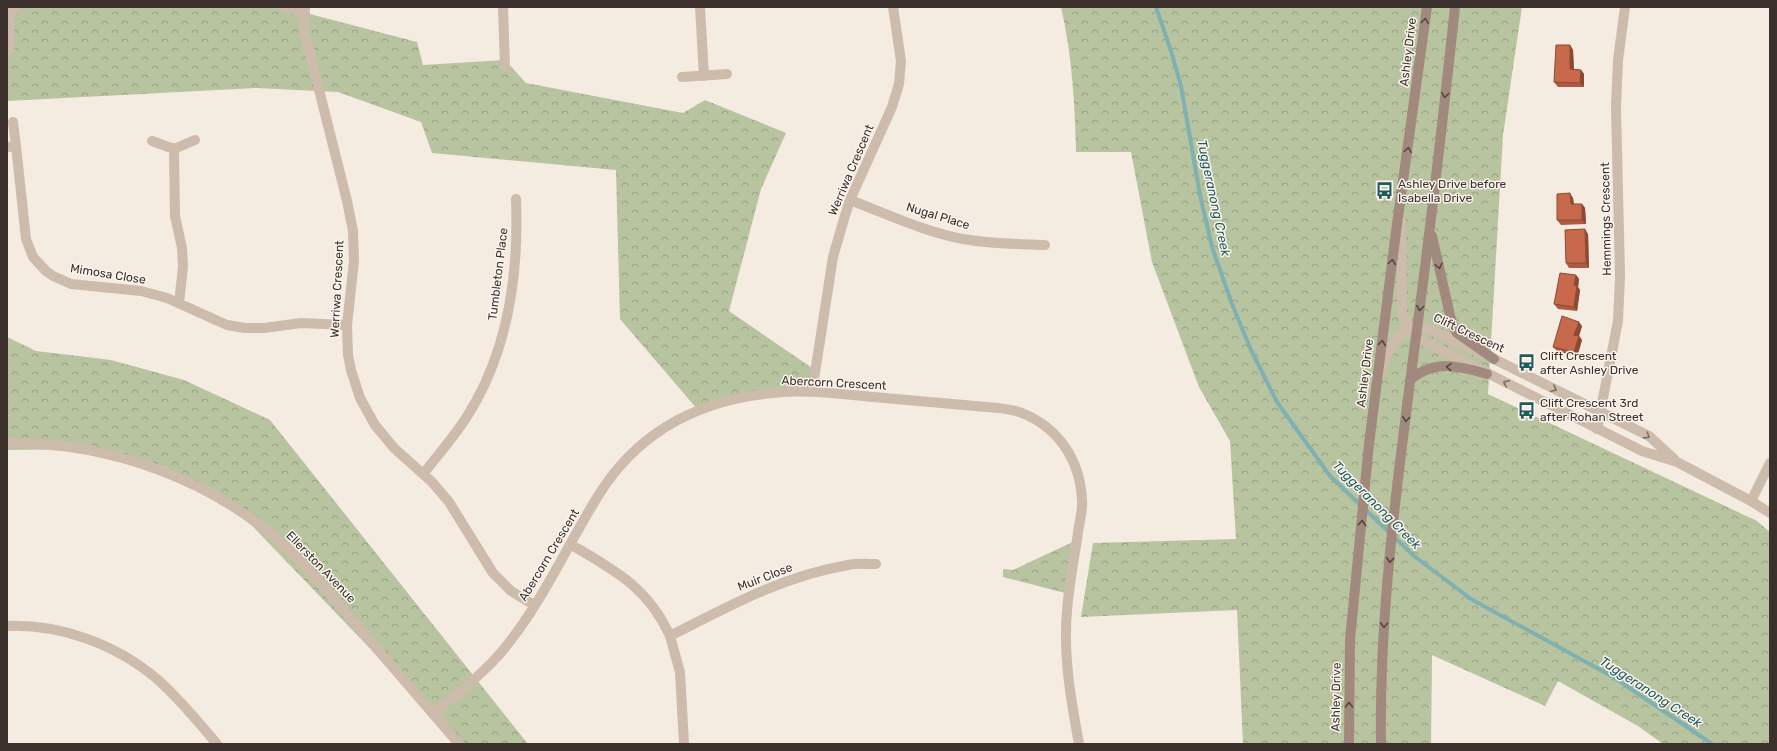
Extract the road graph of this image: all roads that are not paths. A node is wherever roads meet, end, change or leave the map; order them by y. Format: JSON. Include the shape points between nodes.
{"nodes":[{"id":1,"x":17,"y":7,"type":"edge"},
{"id":2,"x":286,"y":7,"type":"edge"},
{"id":3,"x":503,"y":7,"type":"edge"},
{"id":4,"x":700,"y":7,"type":"edge"},
{"id":5,"x":893,"y":7,"type":"edge"},
{"id":6,"x":1427,"y":7,"type":"edge"},
{"id":7,"x":1455,"y":7,"type":"edge"},
{"id":8,"x":1624,"y":7,"type":"edge"},
{"id":9,"x":304,"y":10,"type":"edge"},
{"id":10,"x":7,"y":53,"type":"edge"},
{"id":11,"x":505,"y":67,"type":"dead end"},
{"id":12,"x":727,"y":74,"type":"dead end"},
{"id":13,"x":704,"y":76,"type":"junction"},
{"id":14,"x":682,"y":77,"type":"dead end"},
{"id":15,"x":14,"y":122,"type":"dead end"},
{"id":16,"x":195,"y":140,"type":"dead end"},
{"id":17,"x":152,"y":141,"type":"dead end"},
{"id":18,"x":11,"y":146,"type":"edge"},
{"id":19,"x":174,"y":149,"type":"junction"},
{"id":20,"x":516,"y":199,"type":"dead end"},
{"id":21,"x":850,"y":200,"type":"junction"},
{"id":22,"x":1400,"y":202,"type":"junction"},
{"id":23,"x":1430,"y":228,"type":"junction"},
{"id":24,"x":1045,"y":245,"type":"dead end"},
{"id":25,"x":179,"y":303,"type":"junction"},
{"id":26,"x":347,"y":325,"type":"junction"},
{"id":27,"x":1413,"y":326,"type":"junction"},
{"id":28,"x":1416,"y":337,"type":"junction"},
{"id":29,"x":1494,"y":359,"type":"junction"},
{"id":30,"x":1487,"y":374,"type":"junction"},
{"id":31,"x":1410,"y":380,"type":"junction"},
{"id":32,"x":1376,"y":383,"type":"junction"},
{"id":33,"x":812,"y":392,"type":"junction"},
{"id":34,"x":1600,"y":412,"type":"junction"},
{"id":35,"x":1597,"y":429,"type":"junction"},
{"id":36,"x":7,"y":443,"type":"edge"},
{"id":37,"x":1677,"y":462,"type":"junction"},
{"id":38,"x":1770,"y":463,"type":"edge"},
{"id":39,"x":423,"y":474,"type":"junction"},
{"id":40,"x":1751,"y":501,"type":"junction"},
{"id":41,"x":1770,"y":513,"type":"edge"},
{"id":42,"x":570,"y":544,"type":"junction"},
{"id":43,"x":876,"y":564,"type":"dead end"},
{"id":44,"x":534,"y":606,"type":"junction"},
{"id":45,"x":7,"y":626,"type":"edge"},
{"id":46,"x":670,"y":636,"type":"junction"},
{"id":47,"x":433,"y":714,"type":"junction"},
{"id":48,"x":217,"y":744,"type":"edge"},
{"id":49,"x":459,"y":744,"type":"edge"},
{"id":50,"x":684,"y":744,"type":"edge"},
{"id":51,"x":1079,"y":744,"type":"edge"},
{"id":52,"x":1349,"y":744,"type":"edge"},
{"id":53,"x":1381,"y":744,"type":"edge"}],
"edges":[{"from":1,"to":10,"type":"street","via":[[9,16],[10,46]]},
{"from":2,"to":9,"type":"street"},
{"from":3,"to":11,"type":"street"},
{"from":4,"to":13,"type":"street"},
{"from":5,"to":21,"type":"street","name":"Werriwa Crescent","via":[[901,61],[899,84],[892,107]]},
{"from":22,"to":6,"type":"main road","name":"Ashley Drive","one_way":true},
{"from":7,"to":23,"type":"main road","one_way":true},
{"from":8,"to":34,"type":"street","name":"Hemmings Crescent","via":[[1616,106],[1620,276],[1618,313]]},
{"from":9,"to":26,"type":"street","name":"Werriwa Crescent","via":[[306,38],[353,231],[354,261]]},
{"from":12,"to":13,"type":"street"},
{"from":13,"to":14,"type":"street"},
{"from":15,"to":18,"type":"street","name":"Mimosa Close"},
{"from":16,"to":19,"type":"street"},
{"from":17,"to":19,"type":"street"},
{"from":18,"to":25,"type":"street","name":"Mimosa Close","via":[[26,239],[33,257],[46,271],[71,284],[141,291]]},
{"from":19,"to":25,"type":"street","via":[[175,216],[182,248],[183,268]]},
{"from":20,"to":39,"type":"street","name":"Tumbleton Place","via":[[517,233],[511,301],[495,361],[467,417]]},
{"from":21,"to":24,"type":"street","name":"Nugal Place","via":[[963,239]]},
{"from":21,"to":33,"type":"street","name":"Werriwa Crescent","via":[[833,257]]},
{"from":22,"to":27,"type":"street","via":[[1402,314]]},
{"from":32,"to":22,"type":"main road","name":"Ashley Drive","one_way":true},
{"from":23,"to":27,"type":"main road","one_way":true},
{"from":23,"to":29,"type":"main road","one_way":true,"via":[[1452,324],[1457,333]]},
{"from":25,"to":26,"type":"street","name":"Mimosa Close","via":[[227,324],[245,328],[301,323]]},
{"from":26,"to":39,"type":"street","name":"Werriwa Crescent","via":[[351,370],[367,412],[394,448]]},
{"from":27,"to":28,"type":"main road"},
{"from":27,"to":29,"type":"street","name":"Clift Crescent"},
{"from":27,"to":32,"type":"street","via":[[1398,336],[1392,344]]},
{"from":28,"to":30,"type":"street","name":"Clift Crescent"},
{"from":28,"to":31,"type":"main road"},
{"from":29,"to":34,"type":"street","name":"Clift Crescent","one_way":true},
{"from":30,"to":31,"type":"main road","one_way":true,"via":[[1463,367],[1434,367],[1420,371]]},
{"from":35,"to":30,"type":"street","name":"Clift Crescent","one_way":true},
{"from":31,"to":53,"type":"main road","one_way":true,"via":[[1384,619]]},
{"from":52,"to":32,"type":"main road","name":"Ashley Drive","one_way":true,"via":[[1350,640]]},
{"from":33,"to":42,"type":"street","name":"Abercorn Crescent","via":[[774,392],[737,398],[706,406],[672,422],[644,442],[619,466],[599,494]]},
{"from":33,"to":51,"type":"street","name":"Abercorn Crescent","via":[[1006,409],[1041,423],[1066,447],[1078,473],[1082,502],[1067,611],[1066,653]]},
{"from":34,"to":35,"type":"street","name":"Hemmings Crescent"},
{"from":34,"to":37,"type":"street","name":"Clift Crescent","one_way":true,"via":[[1649,436]]},
{"from":35,"to":37,"type":"street","name":"Clift Crescent","via":[[1642,451]]},
{"from":36,"to":47,"type":"street","name":"Ellerston Avenue","via":[[72,446],[119,457],[166,472],[210,493],[251,519],[289,550],[323,585]]},
{"from":37,"to":40,"type":"street","name":"Clift Crescent"},
{"from":38,"to":40,"type":"street"},
{"from":39,"to":44,"type":"street","name":"Werriwa Crescent","via":[[449,502],[493,573],[511,591]]},
{"from":40,"to":41,"type":"street","name":"Clift Crescent"},
{"from":42,"to":44,"type":"street","name":"Abercorn Crescent"},
{"from":42,"to":46,"type":"street","via":[[632,583],[650,602]]},
{"from":43,"to":46,"type":"street","name":"Muir Close","via":[[849,565],[785,581],[757,592]]},
{"from":44,"to":47,"type":"street","name":"Abercorn Crescent","via":[[497,657]]},
{"from":45,"to":48,"type":"street","via":[[45,628],[80,636],[113,650],[158,679]]},
{"from":46,"to":50,"type":"street","via":[[680,672]]},
{"from":47,"to":49,"type":"street","name":"Ellerston Avenue"}]}
